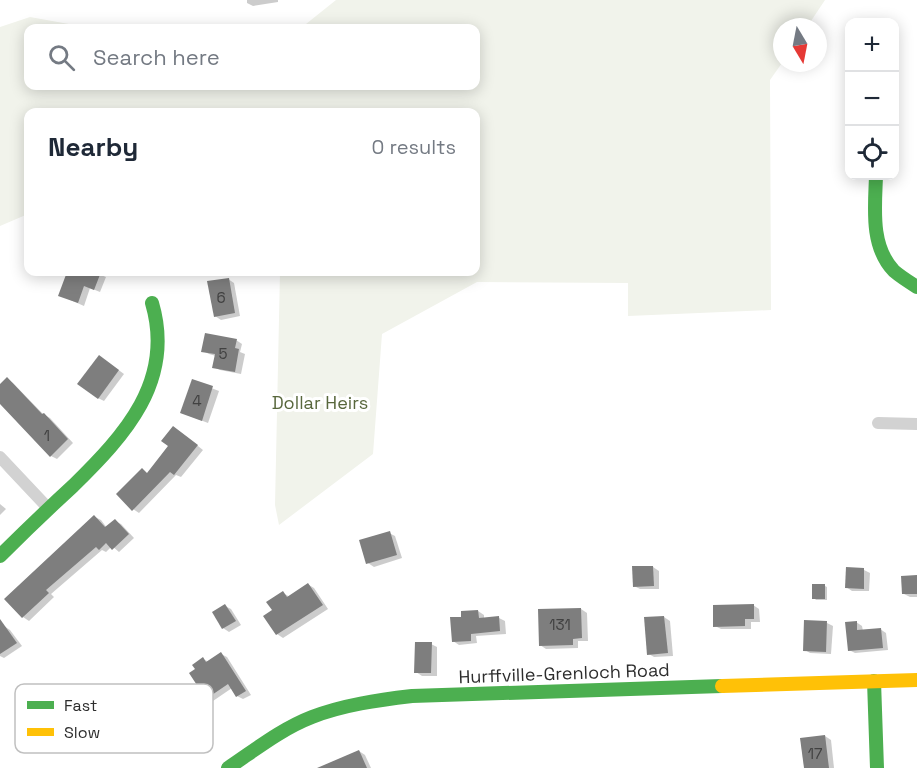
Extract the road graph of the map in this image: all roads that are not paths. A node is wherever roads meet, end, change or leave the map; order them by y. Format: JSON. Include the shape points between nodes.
{"nodes":[{"id":1,"x":876,"y":180,"type":"edge"},
{"id":2,"x":917,"y":287,"type":"edge"},
{"id":3,"x":152,"y":303,"type":"dead end"},
{"id":4,"x":878,"y":423,"type":"dead end"},
{"id":5,"x":917,"y":423,"type":"edge"},
{"id":6,"x":0,"y":457,"type":"edge"},
{"id":7,"x":49,"y":509,"type":"junction"},
{"id":8,"x":0,"y":556,"type":"edge"},
{"id":9,"x":917,"y":680,"type":"edge"},
{"id":10,"x":874,"y":681,"type":"junction"},
{"id":11,"x":228,"y":768,"type":"edge"},
{"id":12,"x":877,"y":768,"type":"edge"}],
"edges":[{"from":1,"to":2,"type":"main road","via":[[878,245],[897,274]]},
{"from":3,"to":7,"type":"main road","via":[[158,323],[158,354],[145,395],[109,449]]},
{"from":4,"to":5,"type":"street"},
{"from":6,"to":7,"type":"street"},
{"from":7,"to":8,"type":"main road"},
{"from":9,"to":10,"type":"main road","name":"Hurffville-Grenloch Road"},
{"from":10,"to":11,"type":"main road","name":"Hurffville-Grenloch Road","via":[[412,696],[366,702],[309,718]]},
{"from":10,"to":12,"type":"main road"}]}
